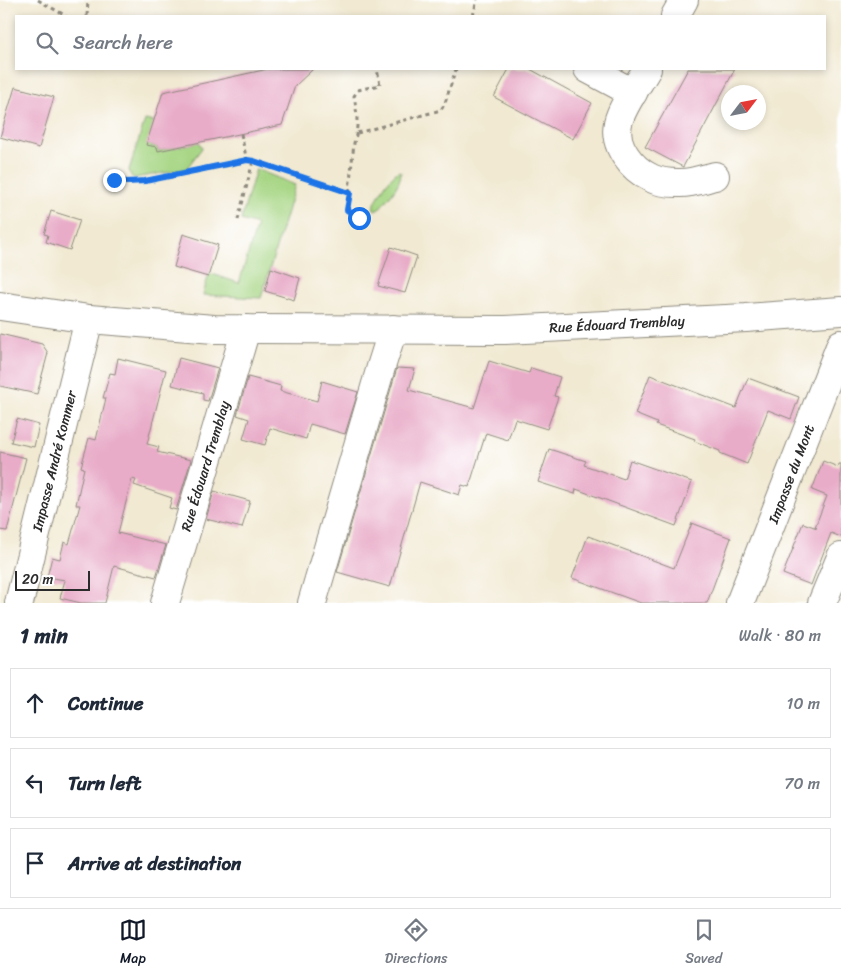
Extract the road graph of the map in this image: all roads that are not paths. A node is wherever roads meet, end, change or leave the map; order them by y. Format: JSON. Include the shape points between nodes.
{"nodes":[{"id":1,"x":684,"y":0,"type":"edge"},
{"id":2,"x":676,"y":15,"type":"edge"},
{"id":3,"x":590,"y":70,"type":"edge"},
{"id":4,"x":646,"y":70,"type":"edge"},
{"id":5,"x":633,"y":94,"type":"junction"},
{"id":6,"x":715,"y":176,"type":"dead end"},
{"id":7,"x":0,"y":306,"type":"edge"},
{"id":8,"x":841,"y":311,"type":"edge"},
{"id":9,"x":89,"y":319,"type":"junction"},
{"id":10,"x":246,"y":329,"type":"junction"},
{"id":11,"x":393,"y":329,"type":"junction"},
{"id":12,"x":841,"y":344,"type":"edge"},
{"id":13,"x":841,"y":557,"type":"edge"},
{"id":14,"x":19,"y":603,"type":"edge"},
{"id":15,"x":165,"y":603,"type":"edge"},
{"id":16,"x":312,"y":603,"type":"edge"},
{"id":17,"x":740,"y":603,"type":"edge"},
{"id":18,"x":822,"y":603,"type":"edge"}],
"edges":[{"from":1,"to":2,"type":"street"},
{"from":3,"to":5,"type":"street"},
{"from":4,"to":5,"type":"street"},
{"from":5,"to":6,"type":"street","via":[[618,124],[620,144],[635,167],[660,181],[686,183]]},
{"from":7,"to":9,"type":"street","name":"Rue Édouard Tremblay"},
{"from":8,"to":11,"type":"street","name":"Rue Édouard Tremblay","via":[[504,330]]},
{"from":9,"to":10,"type":"street","name":"Rue Édouard Tremblay"},
{"from":9,"to":14,"type":"street","name":"Impasse André Kommer"},
{"from":10,"to":11,"type":"street","name":"Rue Édouard Tremblay"},
{"from":10,"to":15,"type":"street","name":"Rue Édouard Tremblay"},
{"from":11,"to":16,"type":"street"},
{"from":12,"to":17,"type":"street","name":"Impasse du Mont"},
{"from":13,"to":18,"type":"street"}]}
